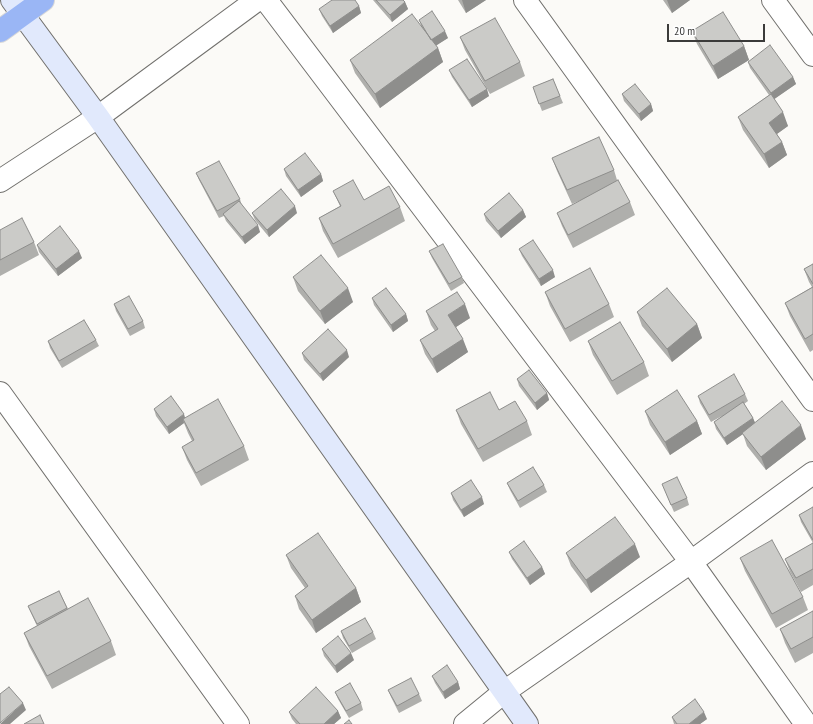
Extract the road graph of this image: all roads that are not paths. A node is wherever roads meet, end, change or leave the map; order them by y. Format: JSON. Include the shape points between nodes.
{"nodes":[{"id":1,"x":42,"y":0,"type":"edge"},
{"id":2,"x":257,"y":0,"type":"edge"},
{"id":3,"x":266,"y":0,"type":"edge"},
{"id":4,"x":525,"y":0,"type":"edge"},
{"id":5,"x":773,"y":0,"type":"edge"},
{"id":6,"x":18,"y":7,"type":"edge"},
{"id":7,"x":0,"y":31,"type":"edge"},
{"id":8,"x":813,"y":55,"type":"edge"},
{"id":9,"x":98,"y":117,"type":"junction"},
{"id":10,"x":0,"y":181,"type":"edge"},
{"id":11,"x":0,"y":393,"type":"edge"},
{"id":12,"x":813,"y":400,"type":"edge"},
{"id":13,"x":813,"y":474,"type":"edge"},
{"id":14,"x":691,"y":562,"type":"junction"},
{"id":15,"x":504,"y":692,"type":"junction"},
{"id":16,"x":238,"y":724,"type":"edge"},
{"id":17,"x":465,"y":724,"type":"edge"},
{"id":18,"x":527,"y":724,"type":"edge"},
{"id":19,"x":806,"y":724,"type":"edge"}],
"edges":[{"from":1,"to":6,"type":"highway"},
{"from":2,"to":9,"type":"street"},
{"from":3,"to":14,"type":"street"},
{"from":4,"to":12,"type":"street"},
{"from":5,"to":8,"type":"street"},
{"from":6,"to":7,"type":"highway"},
{"from":6,"to":9,"type":"street"},
{"from":9,"to":10,"type":"street"},
{"from":9,"to":15,"type":"street"},
{"from":11,"to":16,"type":"street"},
{"from":13,"to":14,"type":"street"},
{"from":14,"to":15,"type":"street"},
{"from":14,"to":19,"type":"street"},
{"from":15,"to":17,"type":"street"},
{"from":15,"to":18,"type":"street"}]}
